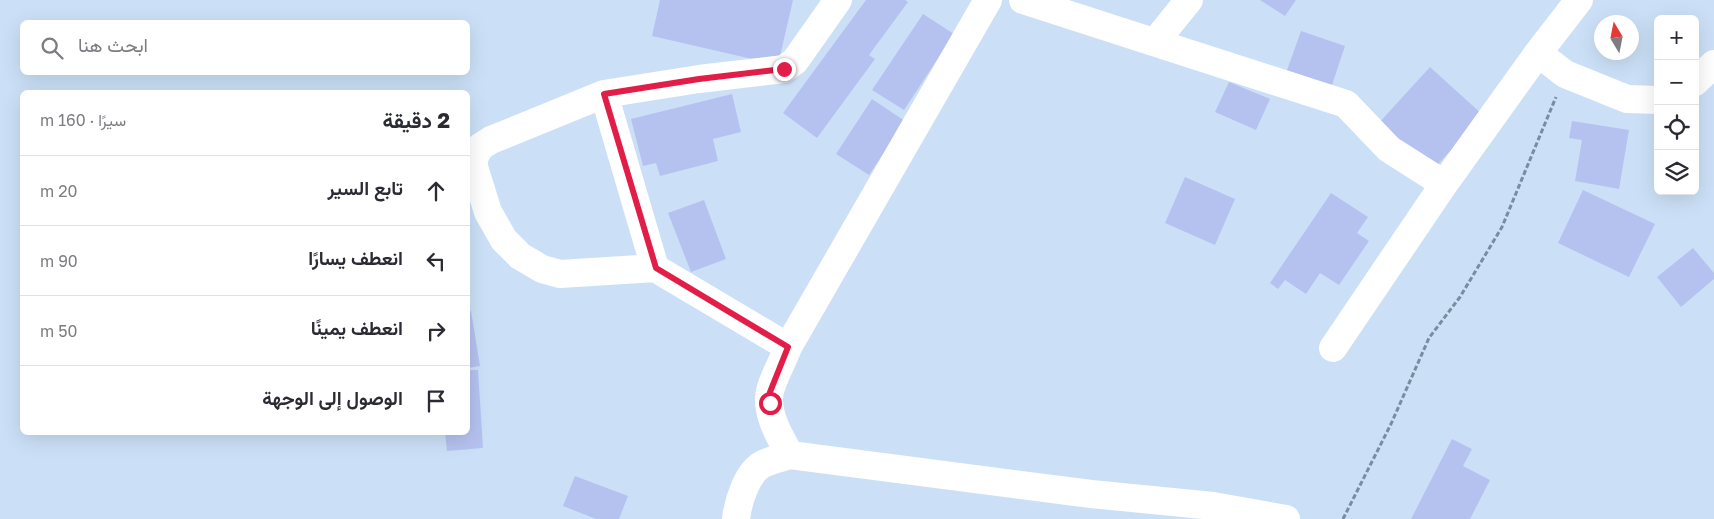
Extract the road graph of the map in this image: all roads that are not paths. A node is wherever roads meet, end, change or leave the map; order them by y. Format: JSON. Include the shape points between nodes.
{"nodes":[{"id":1,"x":838,"y":0,"type":"edge"},
{"id":2,"x":988,"y":0,"type":"edge"},
{"id":3,"x":1023,"y":0,"type":"edge"},
{"id":4,"x":1189,"y":0,"type":"edge"},
{"id":5,"x":1578,"y":0,"type":"edge"},
{"id":6,"x":1155,"y":42,"type":"junction"},
{"id":7,"x":1538,"y":53,"type":"junction"},
{"id":8,"x":1714,"y":64,"type":"edge"},
{"id":9,"x":1699,"y":78,"type":"edge"},
{"id":10,"x":604,"y":94,"type":"junction"},
{"id":11,"x":1654,"y":100,"type":"edge"},
{"id":12,"x":1444,"y":184,"type":"junction"},
{"id":13,"x":656,"y":268,"type":"junction"},
{"id":14,"x":788,"y":347,"type":"junction"},
{"id":15,"x":1333,"y":348,"type":"dead end"},
{"id":16,"x":790,"y":455,"type":"junction"},
{"id":17,"x":736,"y":519,"type":"edge"},
{"id":18,"x":1286,"y":519,"type":"edge"}],
"edges":[{"from":1,"to":10,"type":"street","via":[[795,61],[784,69]]},
{"from":2,"to":14,"type":"street"},
{"from":3,"to":6,"type":"street"},
{"from":4,"to":6,"type":"street"},
{"from":5,"to":7,"type":"street"},
{"from":6,"to":12,"type":"street","via":[[1346,104],[1389,149]]},
{"from":7,"to":11,"type":"street","via":[[1565,74],[1627,99]]},
{"from":7,"to":12,"type":"street"},
{"from":8,"to":9,"type":"street"},
{"from":10,"to":13,"type":"street"},
{"from":10,"to":13,"type":"street","via":[[491,140],[480,147],[474,158],[474,167],[488,212],[504,240],[520,256],[542,269],[560,274]]},
{"from":12,"to":15,"type":"street"},
{"from":13,"to":14,"type":"street"},
{"from":14,"to":16,"type":"street","via":[[770,392],[770,403],[777,431]]},
{"from":16,"to":17,"type":"street","via":[[762,464],[749,480],[737,508]]},
{"from":16,"to":18,"type":"street","via":[[1091,494],[1212,506]]}]}
